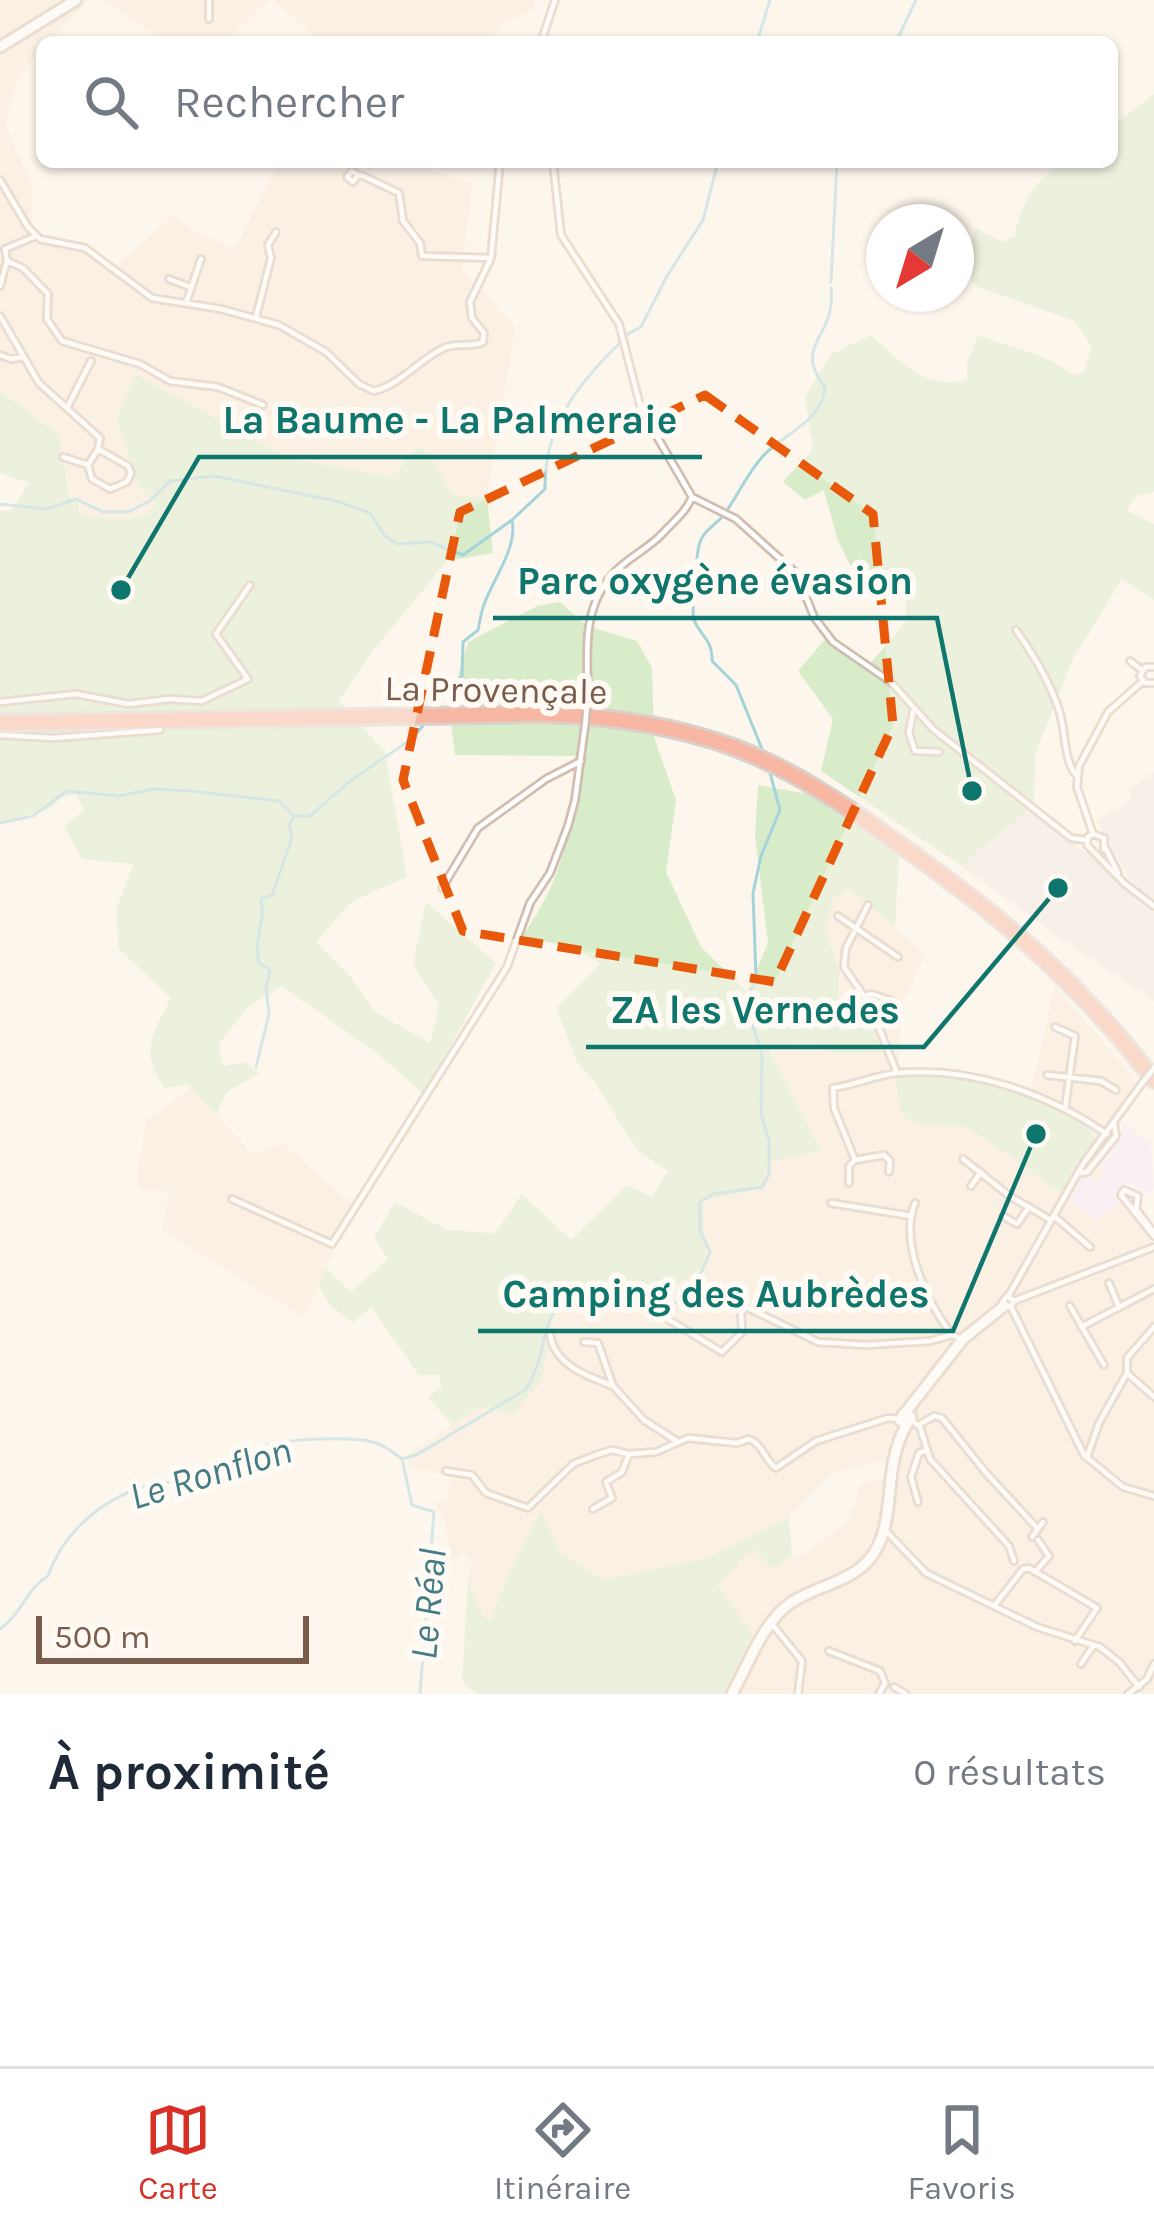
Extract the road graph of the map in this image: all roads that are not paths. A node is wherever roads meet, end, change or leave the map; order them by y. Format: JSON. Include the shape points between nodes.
{"nodes":[{"id":1,"x":76,"y":0,"type":"edge"},
{"id":2,"x":209,"y":0,"type":"edge"},
{"id":3,"x":555,"y":0,"type":"edge"},
{"id":4,"x":209,"y":19,"type":"dead end"},
{"id":5,"x":543,"y":36,"type":"edge"},
{"id":6,"x":0,"y":47,"type":"edge"},
{"id":7,"x":499,"y":168,"type":"edge"},
{"id":8,"x":554,"y":168,"type":"edge"},
{"id":9,"x":358,"y":175,"type":"dead end"},
{"id":10,"x":0,"y":181,"type":"edge"},
{"id":11,"x":276,"y":232,"type":"dead end"},
{"id":12,"x":36,"y":236,"type":"junction"},
{"id":13,"x":3,"y":248,"type":"edge"},
{"id":14,"x":491,"y":258,"type":"junction"},
{"id":15,"x":201,"y":259,"type":"dead end"},
{"id":16,"x":8,"y":262,"type":"junction"},
{"id":17,"x":169,"y":279,"type":"dead end"},
{"id":18,"x":0,"y":286,"type":"edge"},
{"id":19,"x":190,"y":286,"type":"junction"},
{"id":20,"x":186,"y":304,"type":"junction"},
{"id":21,"x":0,"y":316,"type":"edge"},
{"id":22,"x":256,"y":317,"type":"junction"},
{"id":23,"x":0,"y":355,"type":"edge"},
{"id":24,"x":23,"y":357,"type":"junction"},
{"id":25,"x":91,"y":362,"type":"dead end"},
{"id":26,"x":263,"y":405,"type":"dead end"},
{"id":27,"x":67,"y":408,"type":"junction"},
{"id":28,"x":98,"y":449,"type":"junction"},
{"id":29,"x":63,"y":457,"type":"dead end"},
{"id":30,"x":88,"y":465,"type":"junction"},
{"id":31,"x":692,"y":497,"type":"junction"},
{"id":32,"x":250,"y":585,"type":"dead end"},
{"id":33,"x":1016,"y":630,"type":"dead end"},
{"id":34,"x":1130,"y":661,"type":"dead end"},
{"id":35,"x":1154,"y":667,"type":"edge"},
{"id":36,"x":1142,"y":670,"type":"junction"},
{"id":37,"x":1143,"y":681,"type":"junction"},
{"id":38,"x":1154,"y":683,"type":"edge"},
{"id":39,"x":0,"y":702,"type":"edge"},
{"id":40,"x":914,"y":710,"type":"junction"},
{"id":41,"x":0,"y":719,"type":"edge"},
{"id":42,"x":160,"y":730,"type":"dead end"},
{"id":43,"x":0,"y":735,"type":"edge"},
{"id":44,"x":939,"y":752,"type":"dead end"},
{"id":45,"x":581,"y":761,"type":"junction"},
{"id":46,"x":775,"y":761,"type":"junction"},
{"id":47,"x":1077,"y":776,"type":"junction"},
{"id":48,"x":1093,"y":834,"type":"junction"},
{"id":49,"x":1086,"y":840,"type":"junction"},
{"id":50,"x":1105,"y":847,"type":"junction"},
{"id":51,"x":1095,"y":849,"type":"junction"},
{"id":52,"x":1120,"y":879,"type":"junction"},
{"id":53,"x":442,"y":888,"type":"dead end"},
{"id":54,"x":868,"y":905,"type":"dead end"},
{"id":55,"x":1154,"y":906,"type":"edge"},
{"id":56,"x":838,"y":916,"type":"dead end"},
{"id":57,"x":856,"y":929,"type":"junction"},
{"id":58,"x":898,"y":957,"type":"dead end"},
{"id":59,"x":865,"y":996,"type":"junction"},
{"id":60,"x":894,"y":1002,"type":"dead end"},
{"id":61,"x":1055,"y":1027,"type":"dead end"},
{"id":62,"x":1154,"y":1067,"type":"edge"},
{"id":63,"x":1091,"y":1068,"type":"dead end"},
{"id":64,"x":897,"y":1073,"type":"junction"},
{"id":65,"x":1047,"y":1075,"type":"dead end"},
{"id":66,"x":1067,"y":1077,"type":"junction"},
{"id":67,"x":1088,"y":1079,"type":"junction"},
{"id":68,"x":1147,"y":1083,"type":"edge"},
{"id":69,"x":1116,"y":1090,"type":"dead end"},
{"id":70,"x":1065,"y":1109,"type":"junction"},
{"id":71,"x":1093,"y":1112,"type":"dead end"},
{"id":72,"x":1090,"y":1122,"type":"junction"},
{"id":73,"x":1114,"y":1123,"type":"junction"},
{"id":74,"x":1107,"y":1134,"type":"junction"},
{"id":75,"x":963,"y":1159,"type":"dead end"},
{"id":76,"x":855,"y":1160,"type":"junction"},
{"id":77,"x":889,"y":1172,"type":"dead end"},
{"id":78,"x":981,"y":1172,"type":"junction"},
{"id":79,"x":1078,"y":1173,"type":"junction"},
{"id":80,"x":849,"y":1183,"type":"dead end"},
{"id":81,"x":971,"y":1186,"type":"dead end"},
{"id":82,"x":232,"y":1199,"type":"dead end"},
{"id":83,"x":831,"y":1203,"type":"dead end"},
{"id":84,"x":915,"y":1203,"type":"dead end"},
{"id":85,"x":1029,"y":1207,"type":"junction"},
{"id":86,"x":910,"y":1216,"type":"junction"},
{"id":87,"x":1004,"y":1216,"type":"dead end"},
{"id":88,"x":1052,"y":1218,"type":"junction"},
{"id":89,"x":1154,"y":1234,"type":"edge"},
{"id":90,"x":1090,"y":1246,"type":"dead end"},
{"id":91,"x":1152,"y":1249,"type":"edge"},
{"id":92,"x":1109,"y":1282,"type":"dead end"},
{"id":93,"x":1154,"y":1289,"type":"edge"},
{"id":94,"x":1010,"y":1302,"type":"junction"},
{"id":95,"x":1070,"y":1306,"type":"dead end"},
{"id":96,"x":1119,"y":1306,"type":"junction"},
{"id":97,"x":669,"y":1320,"type":"dead end"},
{"id":98,"x":1081,"y":1327,"type":"junction"},
{"id":99,"x":1154,"y":1327,"type":"edge"},
{"id":100,"x":550,"y":1334,"type":"dead end"},
{"id":101,"x":957,"y":1337,"type":"junction"},
{"id":102,"x":584,"y":1342,"type":"dead end"},
{"id":103,"x":1104,"y":1365,"type":"dead end"},
{"id":104,"x":1127,"y":1373,"type":"junction"},
{"id":105,"x":614,"y":1386,"type":"junction"},
{"id":106,"x":1154,"y":1397,"type":"edge"},
{"id":107,"x":908,"y":1418,"type":"junction"},
{"id":108,"x":678,"y":1442,"type":"junction"},
{"id":109,"x":927,"y":1450,"type":"junction"},
{"id":110,"x":629,"y":1454,"type":"junction"},
{"id":111,"x":1087,"y":1458,"type":"junction"},
{"id":112,"x":446,"y":1471,"type":"dead end"},
{"id":113,"x":1154,"y":1496,"type":"edge"},
{"id":114,"x":918,"y":1502,"type":"dead end"},
{"id":115,"x":593,"y":1509,"type":"dead end"},
{"id":116,"x":885,"y":1530,"type":"junction"},
{"id":117,"x":1014,"y":1561,"type":"dead end"},
{"id":118,"x":1035,"y":1572,"type":"junction"},
{"id":119,"x":994,"y":1606,"type":"junction"},
{"id":120,"x":772,"y":1624,"type":"junction"},
{"id":121,"x":1076,"y":1641,"type":"junction"},
{"id":122,"x":1093,"y":1646,"type":"junction"},
{"id":123,"x":829,"y":1651,"type":"dead end"},
{"id":124,"x":1082,"y":1664,"type":"dead end"},
{"id":125,"x":1154,"y":1664,"type":"edge"},
{"id":126,"x":894,"y":1687,"type":"dead end"},
{"id":127,"x":1139,"y":1687,"type":"junction"},
{"id":128,"x":732,"y":1694,"type":"edge"},
{"id":129,"x":798,"y":1694,"type":"edge"},
{"id":130,"x":879,"y":1694,"type":"edge"},
{"id":131,"x":906,"y":1694,"type":"edge"},
{"id":132,"x":1128,"y":1694,"type":"edge"}],
"edges":[{"from":1,"to":6,"type":"street"},
{"from":2,"to":4,"type":"street"},
{"from":3,"to":5,"type":"street"},
{"from":7,"to":14,"type":"street"},
{"from":8,"to":31,"type":"street","via":[[561,235],[619,324],[641,410]]},
{"from":9,"to":14,"type":"street","via":[[399,193],[421,256]]},
{"from":10,"to":12,"type":"street"},
{"from":11,"to":22,"type":"street"},
{"from":12,"to":13,"type":"street"},
{"from":12,"to":20,"type":"street","via":[[85,248],[142,293]]},
{"from":13,"to":16,"type":"street"},
{"from":14,"to":22,"type":"street","via":[[470,302],[481,345],[439,350],[379,391],[309,341]]},
{"from":15,"to":19,"type":"street"},
{"from":16,"to":18,"type":"street"},
{"from":16,"to":26,"type":"street","via":[[48,295],[47,319],[62,341]]},
{"from":17,"to":19,"type":"street"},
{"from":19,"to":20,"type":"street"},
{"from":20,"to":22,"type":"street"},
{"from":21,"to":24,"type":"street"},
{"from":23,"to":24,"type":"street"},
{"from":24,"to":27,"type":"street"},
{"from":25,"to":27,"type":"street"},
{"from":27,"to":28,"type":"street","via":[[100,438]]},
{"from":28,"to":30,"type":"street"},
{"from":28,"to":30,"type":"street","via":[[128,466],[127,482],[110,489]]},
{"from":29,"to":30,"type":"street"},
{"from":31,"to":40,"type":"street","via":[[797,574],[833,642],[891,682]]},
{"from":31,"to":45,"type":"street","bridge":true,"via":[[606,583],[590,615]]},
{"from":32,"to":39,"type":"street","via":[[216,634],[248,680],[214,699],[129,704],[76,694]]},
{"from":33,"to":47,"type":"street","via":[[1052,689]]},
{"from":34,"to":36,"type":"street"},
{"from":35,"to":36,"type":"street"},
{"from":36,"to":37,"type":"street"},
{"from":37,"to":38,"type":"street"},
{"from":37,"to":47,"type":"street","via":[[1100,724]]},
{"from":40,"to":44,"type":"street","via":[[915,751]]},
{"from":40,"to":49,"type":"street","via":[[1071,838]]},
{"from":41,"to":46,"type":"highway","name":"La Provençale","via":[[545,705],[652,716]]},
{"from":42,"to":43,"type":"street"},
{"from":45,"to":53,"type":"street","via":[[478,828]]},
{"from":45,"to":82,"type":"street","via":[[568,826],[507,967],[332,1244]]},
{"from":46,"to":62,"type":"highway","name":"La Provençale","via":[[849,798],[997,903],[1069,969]]},
{"from":46,"to":68,"type":"highway","name":"La Provençale","via":[[1013,928],[1084,997]]},
{"from":47,"to":48,"type":"street"},
{"from":48,"to":49,"type":"street"},
{"from":48,"to":50,"type":"street"},
{"from":49,"to":51,"type":"street"},
{"from":50,"to":51,"type":"street"},
{"from":50,"to":52,"type":"street"},
{"from":51,"to":52,"type":"street"},
{"from":52,"to":55,"type":"street"},
{"from":54,"to":57,"type":"street"},
{"from":56,"to":57,"type":"street"},
{"from":57,"to":58,"type":"street"},
{"from":57,"to":59,"type":"street","via":[[844,967]]},
{"from":59,"to":60,"type":"street"},
{"from":59,"to":64,"type":"street"},
{"from":61,"to":66,"type":"street","via":[[1075,1036]]},
{"from":62,"to":68,"type":"street","bridge":true},
{"from":63,"to":67,"type":"street"},
{"from":64,"to":70,"type":"street","via":[[998,1082]]},
{"from":64,"to":76,"type":"street","via":[[833,1088]]},
{"from":65,"to":66,"type":"street"},
{"from":66,"to":67,"type":"street"},
{"from":66,"to":70,"type":"street"},
{"from":67,"to":69,"type":"street"},
{"from":68,"to":73,"type":"street"},
{"from":70,"to":72,"type":"street"},
{"from":71,"to":72,"type":"street"},
{"from":72,"to":74,"type":"street"},
{"from":73,"to":74,"type":"street"},
{"from":73,"to":79,"type":"street","via":[[1116,1136]]},
{"from":74,"to":79,"type":"street"},
{"from":75,"to":78,"type":"street"},
{"from":76,"to":77,"type":"street","via":[[884,1155]]},
{"from":76,"to":80,"type":"street"},
{"from":78,"to":81,"type":"street"},
{"from":78,"to":85,"type":"street"},
{"from":79,"to":88,"type":"street"},
{"from":83,"to":86,"type":"street"},
{"from":84,"to":86,"type":"street"},
{"from":85,"to":87,"type":"street","via":[[1017,1225]]},
{"from":85,"to":88,"type":"street"},
{"from":86,"to":101,"type":"street","via":[[918,1268]]},
{"from":88,"to":90,"type":"street"},
{"from":88,"to":94,"type":"street"},
{"from":89,"to":89,"type":"street","via":[[1136,1209],[1138,1196],[1124,1190],[1128,1206]]},
{"from":91,"to":94,"type":"street"},
{"from":92,"to":96,"type":"street"},
{"from":93,"to":96,"type":"street"},
{"from":94,"to":101,"type":"street"},
{"from":94,"to":111,"type":"street"},
{"from":95,"to":98,"type":"street"},
{"from":96,"to":98,"type":"street"},
{"from":97,"to":101,"type":"street","via":[[719,1352],[742,1331],[746,1307],[818,1342]]},
{"from":98,"to":103,"type":"street"},
{"from":99,"to":104,"type":"street","via":[[1127,1358]]},
{"from":100,"to":105,"type":"street","via":[[568,1364]]},
{"from":101,"to":107,"type":"street"},
{"from":102,"to":105,"type":"street","via":[[601,1346]]},
{"from":104,"to":106,"type":"street"},
{"from":104,"to":111,"type":"street"},
{"from":105,"to":108,"type":"street"},
{"from":107,"to":108,"type":"street","via":[[816,1441],[776,1468],[753,1440]]},
{"from":107,"to":109,"type":"street"},
{"from":107,"to":116,"type":"street","via":[[888,1479]]},
{"from":107,"to":118,"type":"street","via":[[942,1418],[1041,1525],[1035,1538],[1048,1556]]},
{"from":108,"to":110,"type":"street"},
{"from":109,"to":114,"type":"street","via":[[911,1477]]},
{"from":109,"to":117,"type":"street"},
{"from":110,"to":112,"type":"street","via":[[612,1450],[573,1464],[528,1508],[486,1493],[472,1475]]},
{"from":110,"to":115,"type":"street","via":[[622,1472],[606,1482],[612,1498]]},
{"from":111,"to":113,"type":"street","via":[[1126,1488]]},
{"from":116,"to":119,"type":"street","via":[[922,1571]]},
{"from":116,"to":120,"type":"street","via":[[860,1569],[792,1602]]},
{"from":118,"to":119,"type":"street","via":[[1023,1569]]},
{"from":118,"to":121,"type":"street","via":[[1095,1606]]},
{"from":119,"to":121,"type":"street"},
{"from":120,"to":128,"type":"street"},
{"from":120,"to":129,"type":"street","via":[[802,1661]]},
{"from":121,"to":122,"type":"street"},
{"from":122,"to":124,"type":"street"},
{"from":122,"to":127,"type":"street"},
{"from":123,"to":130,"type":"street","via":[[880,1671]]},
{"from":125,"to":127,"type":"street"},
{"from":126,"to":131,"type":"street"},
{"from":127,"to":132,"type":"street"}]}
